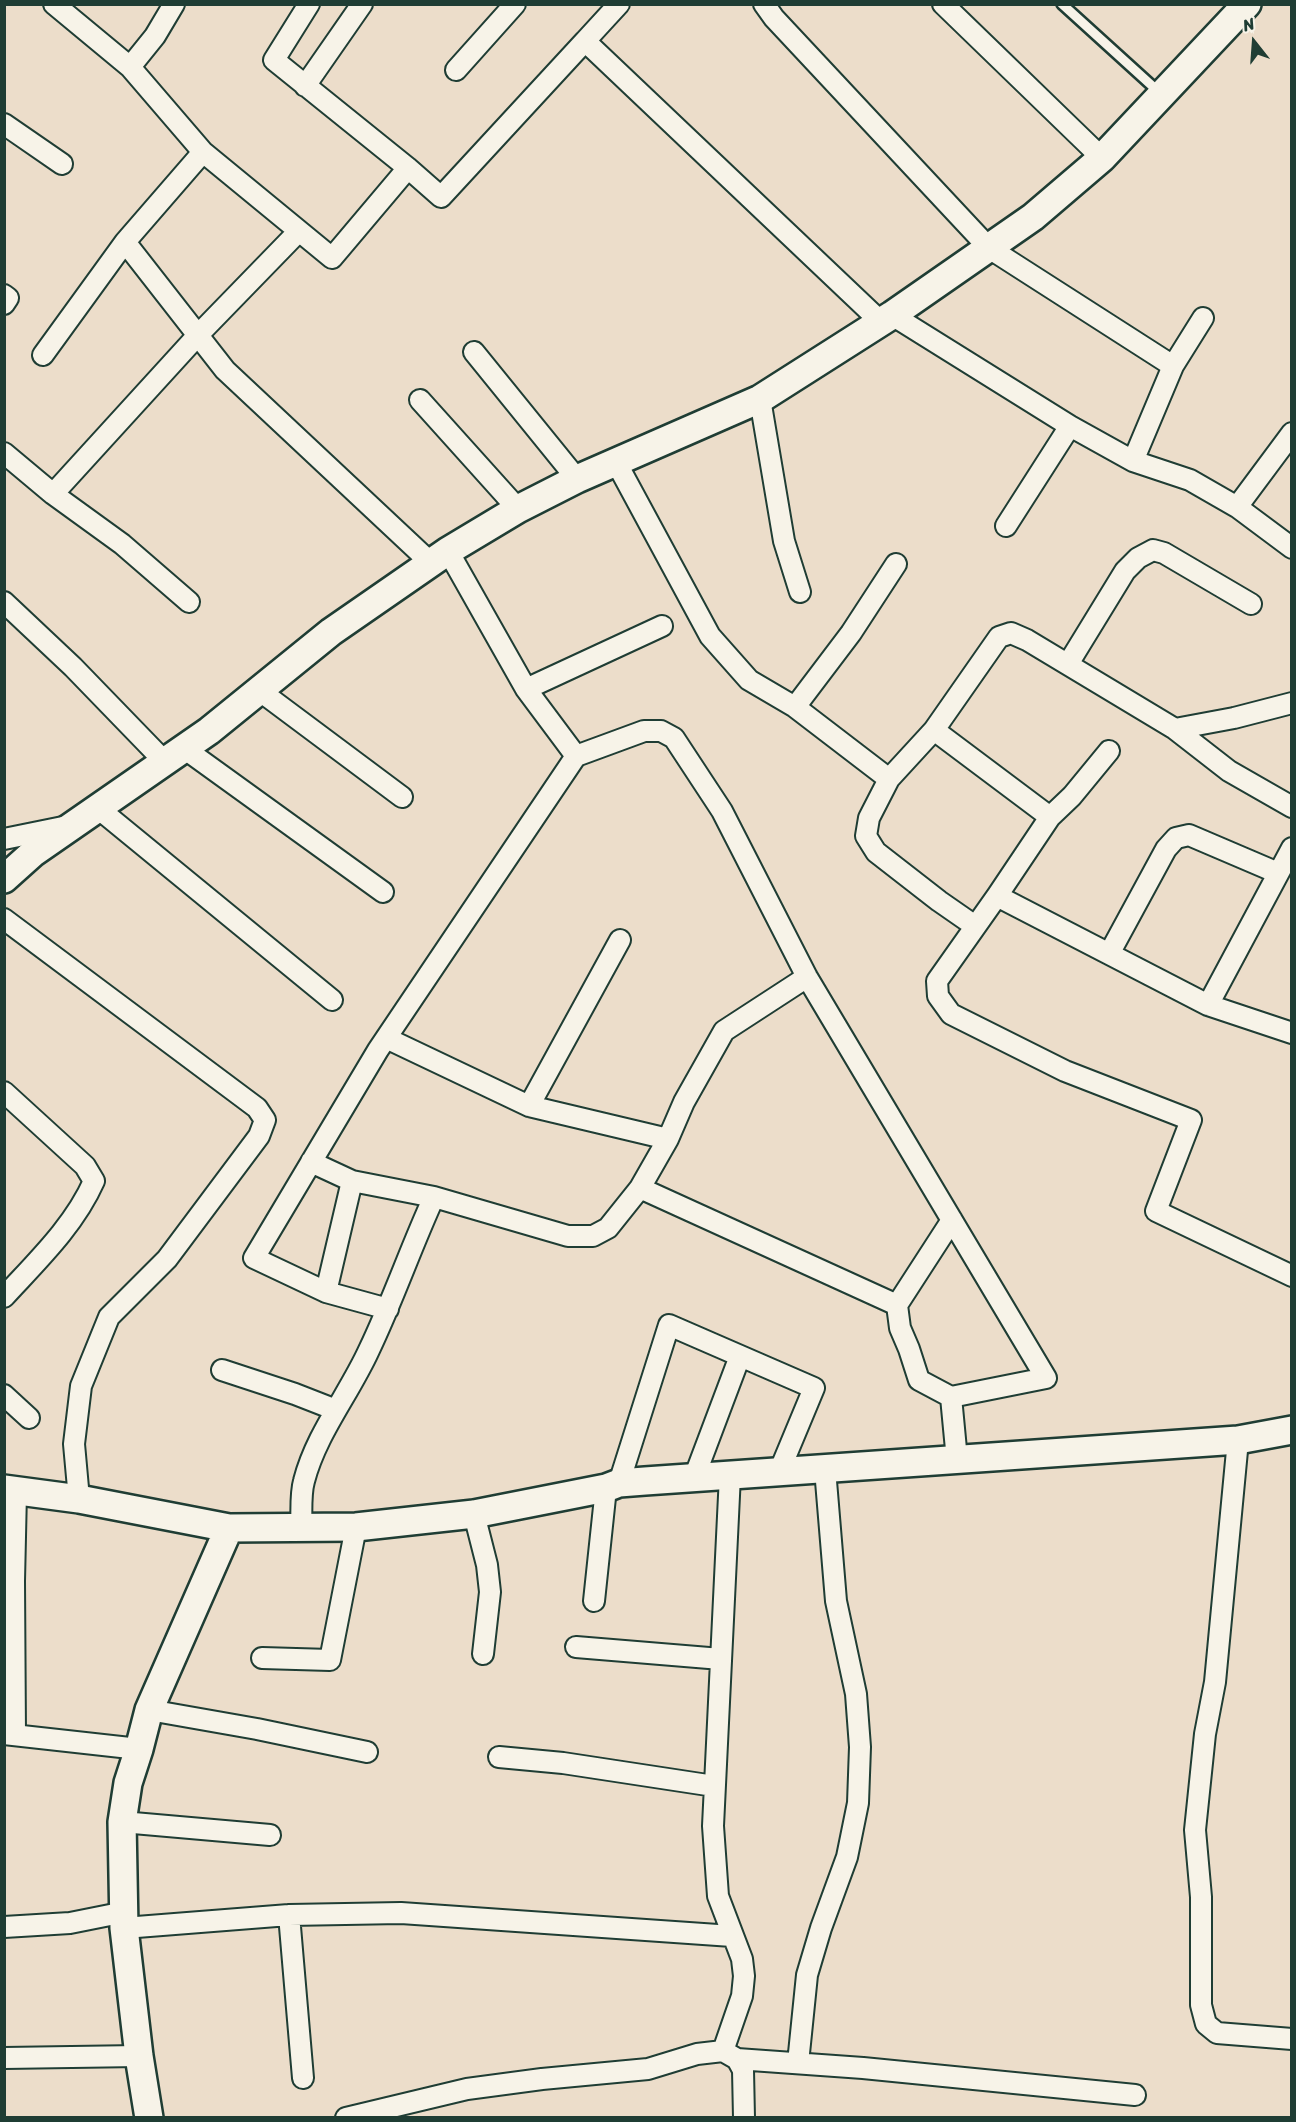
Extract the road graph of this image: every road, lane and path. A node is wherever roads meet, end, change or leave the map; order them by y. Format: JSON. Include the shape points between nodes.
{"nodes":[{"id":1,"x":54,"y":4,"type":"edge"},
{"id":2,"x":174,"y":4,"type":"edge"},
{"id":3,"x":309,"y":4,"type":"edge"},
{"id":4,"x":362,"y":4,"type":"edge"},
{"id":5,"x":515,"y":4,"type":"edge"},
{"id":6,"x":619,"y":4,"type":"edge"},
{"id":7,"x":764,"y":4,"type":"edge"},
{"id":8,"x":943,"y":4,"type":"edge"},
{"id":9,"x":1062,"y":4,"type":"edge"},
{"id":10,"x":1248,"y":4,"type":"edge"},
{"id":11,"x":585,"y":41,"type":"junction"},
{"id":12,"x":130,"y":67,"type":"junction"},
{"id":13,"x":456,"y":70,"type":"dead end"},
{"id":14,"x":305,"y":86,"type":"junction"},
{"id":15,"x":1162,"y":95,"type":"junction"},
{"id":16,"x":4,"y":124,"type":"edge"},
{"id":17,"x":203,"y":152,"type":"junction"},
{"id":18,"x":1102,"y":158,"type":"junction"},
{"id":19,"x":62,"y":164,"type":"dead end"},
{"id":20,"x":408,"y":168,"type":"junction"},
{"id":21,"x":299,"y":231,"type":"junction"},
{"id":22,"x":125,"y":242,"type":"junction"},
{"id":23,"x":989,"y":248,"type":"junction"},
{"id":24,"x":4,"y":295,"type":"edge"},
{"id":25,"x":4,"y":304,"type":"edge"},
{"id":26,"x":886,"y":318,"type":"junction"},
{"id":27,"x":1203,"y":318,"type":"dead end"},
{"id":28,"x":198,"y":335,"type":"junction"},
{"id":29,"x":474,"y":351,"type":"dead end"},
{"id":30,"x":43,"y":355,"type":"dead end"},
{"id":31,"x":1173,"y":366,"type":"junction"},
{"id":32,"x":760,"y":399,"type":"junction"},
{"id":33,"x":420,"y":400,"type":"dead end"},
{"id":34,"x":1070,"y":426,"type":"junction"},
{"id":35,"x":1292,"y":433,"type":"edge"},
{"id":36,"x":4,"y":453,"type":"edge"},
{"id":37,"x":1133,"y":461,"type":"junction"},
{"id":38,"x":616,"y":462,"type":"junction"},
{"id":39,"x":577,"y":479,"type":"junction"},
{"id":40,"x":53,"y":494,"type":"junction"},
{"id":41,"x":1237,"y":507,"type":"junction"},
{"id":42,"x":518,"y":509,"type":"junction"},
{"id":43,"x":1006,"y":526,"type":"dead end"},
{"id":44,"x":1292,"y":548,"type":"edge"},
{"id":45,"x":440,"y":557,"type":"junction"},
{"id":46,"x":896,"y":564,"type":"dead end"},
{"id":47,"x":800,"y":592,"type":"dead end"},
{"id":48,"x":4,"y":602,"type":"edge"},
{"id":49,"x":189,"y":602,"type":"dead end"},
{"id":50,"x":1251,"y":604,"type":"dead end"},
{"id":51,"x":662,"y":626,"type":"dead end"},
{"id":52,"x":1068,"y":664,"type":"junction"},
{"id":53,"x":525,"y":689,"type":"junction"},
{"id":54,"x":260,"y":691,"type":"junction"},
{"id":55,"x":1292,"y":703,"type":"edge"},
{"id":56,"x":795,"y":707,"type":"junction"},
{"id":57,"x":1175,"y":729,"type":"junction"},
{"id":58,"x":934,"y":730,"type":"junction"},
{"id":59,"x":1109,"y":751,"type":"dead end"},
{"id":60,"x":175,"y":756,"type":"junction"},
{"id":61,"x":576,"y":756,"type":"junction"},
{"id":62,"x":889,"y":778,"type":"junction"},
{"id":63,"x":402,"y":798,"type":"dead end"},
{"id":64,"x":1292,"y":807,"type":"edge"},
{"id":65,"x":99,"y":809,"type":"junction"},
{"id":66,"x":1050,"y":817,"type":"junction"},
{"id":67,"x":75,"y":825,"type":"junction"},
{"id":68,"x":4,"y":839,"type":"edge"},
{"id":69,"x":1292,"y":848,"type":"edge"},
{"id":70,"x":1278,"y":873,"type":"junction"},
{"id":71,"x":4,"y":879,"type":"edge"},
{"id":72,"x":382,"y":892,"type":"dead end"},
{"id":73,"x":997,"y":896,"type":"junction"},
{"id":74,"x":4,"y":919,"type":"edge"},
{"id":75,"x":975,"y":926,"type":"junction"},
{"id":76,"x":620,"y":940,"type":"dead end"},
{"id":77,"x":1109,"y":954,"type":"junction"},
{"id":78,"x":807,"y":977,"type":"junction"},
{"id":79,"x":332,"y":1000,"type":"dead end"},
{"id":80,"x":1208,"y":1005,"type":"junction"},
{"id":81,"x":1292,"y":1033,"type":"edge"},
{"id":82,"x":386,"y":1038,"type":"junction"},
{"id":83,"x":4,"y":1092,"type":"edge"},
{"id":84,"x":529,"y":1106,"type":"junction"},
{"id":85,"x":668,"y":1139,"type":"junction"},
{"id":86,"x":311,"y":1162,"type":"junction"},
{"id":87,"x":352,"y":1181,"type":"junction"},
{"id":88,"x":640,"y":1188,"type":"junction"},
{"id":89,"x":434,"y":1197,"type":"junction"},
{"id":90,"x":952,"y":1220,"type":"junction"},
{"id":91,"x":1292,"y":1276,"type":"edge"},
{"id":92,"x":326,"y":1292,"type":"junction"},
{"id":93,"x":4,"y":1297,"type":"edge"},
{"id":94,"x":897,"y":1305,"type":"junction"},
{"id":95,"x":388,"y":1309,"type":"junction"},
{"id":96,"x":740,"y":1356,"type":"junction"},
{"id":97,"x":222,"y":1370,"type":"dead end"},
{"id":98,"x":4,"y":1395,"type":"edge"},
{"id":99,"x":951,"y":1397,"type":"junction"},
{"id":100,"x":336,"y":1410,"type":"junction"},
{"id":101,"x":29,"y":1418,"type":"dead end"},
{"id":102,"x":1292,"y":1430,"type":"edge"},
{"id":103,"x":1238,"y":1440,"type":"junction"},
{"id":104,"x":957,"y":1460,"type":"junction"},
{"id":105,"x":825,"y":1469,"type":"junction"},
{"id":106,"x":779,"y":1472,"type":"junction"},
{"id":107,"x":730,"y":1475,"type":"junction"},
{"id":108,"x":694,"y":1478,"type":"junction"},
{"id":109,"x":613,"y":1486,"type":"junction"},
{"id":110,"x":10,"y":1491,"type":"edge"},
{"id":111,"x":79,"y":1499,"type":"junction"},
{"id":112,"x":474,"y":1514,"type":"junction"},
{"id":113,"x":301,"y":1527,"type":"junction"},
{"id":114,"x":357,"y":1527,"type":"junction"},
{"id":115,"x":229,"y":1528,"type":"junction"},
{"id":116,"x":594,"y":1601,"type":"dead end"},
{"id":117,"x":576,"y":1647,"type":"dead end"},
{"id":118,"x":483,"y":1654,"type":"dead end"},
{"id":119,"x":262,"y":1658,"type":"dead end"},
{"id":120,"x":720,"y":1659,"type":"junction"},
{"id":121,"x":149,"y":1710,"type":"junction"},
{"id":122,"x":10,"y":1734,"type":"edge"},
{"id":123,"x":139,"y":1749,"type":"junction"},
{"id":124,"x":367,"y":1752,"type":"dead end"},
{"id":125,"x":499,"y":1757,"type":"dead end"},
{"id":126,"x":714,"y":1786,"type":"junction"},
{"id":127,"x":122,"y":1822,"type":"junction"},
{"id":128,"x":270,"y":1835,"type":"dead end"},
{"id":129,"x":289,"y":1915,"type":"junction"},
{"id":130,"x":124,"y":1920,"type":"junction"},
{"id":131,"x":4,"y":1927,"type":"edge"},
{"id":132,"x":732,"y":1936,"type":"junction"},
{"id":133,"x":1292,"y":2039,"type":"edge"},
{"id":134,"x":730,"y":2055,"type":"junction"},
{"id":135,"x":139,"y":2056,"type":"junction"},
{"id":136,"x":4,"y":2058,"type":"edge"},
{"id":137,"x":798,"y":2063,"type":"junction"},
{"id":138,"x":303,"y":2078,"type":"dead end"},
{"id":139,"x":1135,"y":2096,"type":"dead end"},
{"id":140,"x":149,"y":2118,"type":"edge"},
{"id":141,"x":346,"y":2118,"type":"edge"},
{"id":142,"x":744,"y":2118,"type":"edge"}],
"edges":[{"from":1,"to":12,"type":"street"},
{"from":2,"to":12,"type":"street"},
{"from":3,"to":14,"type":"street","via":[[274,60]]},
{"from":4,"to":14,"type":"street"},
{"from":5,"to":13,"type":"street"},
{"from":6,"to":11,"type":"street"},
{"from":7,"to":23,"type":"street"},
{"from":8,"to":18,"type":"street"},
{"from":9,"to":15,"type":"lane"},
{"from":10,"to":15,"type":"street"},
{"from":11,"to":20,"type":"street","via":[[441,197]]},
{"from":11,"to":26,"type":"street"},
{"from":12,"to":17,"type":"street"},
{"from":14,"to":20,"type":"street"},
{"from":15,"to":18,"type":"street"},
{"from":16,"to":19,"type":"street"},
{"from":17,"to":21,"type":"street"},
{"from":17,"to":22,"type":"street"},
{"from":18,"to":23,"type":"street","via":[[1033,218]]},
{"from":20,"to":21,"type":"street","via":[[332,258]]},
{"from":21,"to":28,"type":"street"},
{"from":22,"to":28,"type":"street"},
{"from":22,"to":30,"type":"street"},
{"from":23,"to":26,"type":"street"},
{"from":23,"to":31,"type":"street"},
{"from":24,"to":25,"type":"street","via":[[8,298]]},
{"from":26,"to":32,"type":"street"},
{"from":26,"to":34,"type":"street"},
{"from":27,"to":31,"type":"street"},
{"from":28,"to":40,"type":"street"},
{"from":28,"to":45,"type":"street","via":[[225,370]]},
{"from":29,"to":39,"type":"street"},
{"from":31,"to":37,"type":"street"},
{"from":32,"to":38,"type":"street"},
{"from":32,"to":47,"type":"street","via":[[784,541]]},
{"from":33,"to":42,"type":"street"},
{"from":34,"to":37,"type":"street"},
{"from":34,"to":43,"type":"street"},
{"from":35,"to":41,"type":"street"},
{"from":36,"to":40,"type":"street"},
{"from":37,"to":41,"type":"street","via":[[1190,480]]},
{"from":38,"to":39,"type":"street"},
{"from":38,"to":56,"type":"street","via":[[710,636],[749,680]]},
{"from":39,"to":42,"type":"street"},
{"from":40,"to":49,"type":"street","via":[[122,544]]},
{"from":41,"to":44,"type":"street"},
{"from":42,"to":45,"type":"street"},
{"from":45,"to":53,"type":"street"},
{"from":45,"to":54,"type":"street","via":[[331,632]]},
{"from":46,"to":56,"type":"street","via":[[851,633]]},
{"from":48,"to":60,"type":"street"},
{"from":50,"to":52,"type":"street","via":[[1153,550],[1125,572]]},
{"from":51,"to":53,"type":"street"},
{"from":52,"to":57,"type":"street"},
{"from":52,"to":58,"type":"street","via":[[1011,633],[999,637]]},
{"from":53,"to":61,"type":"street"},
{"from":54,"to":60,"type":"street"},
{"from":54,"to":63,"type":"street"},
{"from":55,"to":57,"type":"street"},
{"from":56,"to":62,"type":"street"},
{"from":57,"to":64,"type":"street","via":[[1229,771]]},
{"from":58,"to":62,"type":"street"},
{"from":58,"to":66,"type":"street"},
{"from":59,"to":66,"type":"street"},
{"from":60,"to":65,"type":"street"},
{"from":60,"to":72,"type":"street"},
{"from":61,"to":78,"type":"street","via":[[644,731],[661,731],[674,738],[722,811]]},
{"from":61,"to":82,"type":"street"},
{"from":62,"to":75,"type":"street","via":[[869,818],[866,836],[876,852]]},
{"from":65,"to":67,"type":"street"},
{"from":65,"to":79,"type":"street"},
{"from":66,"to":73,"type":"street"},
{"from":67,"to":68,"type":"street"},
{"from":67,"to":71,"type":"street","via":[[33,853]]},
{"from":69,"to":70,"type":"street"},
{"from":70,"to":77,"type":"street","via":[[1189,835],[1176,838],[1166,849]]},
{"from":70,"to":80,"type":"street"},
{"from":73,"to":75,"type":"street"},
{"from":73,"to":77,"type":"street"},
{"from":74,"to":111,"type":"street","via":[[257,1108],[265,1120],[259,1136],[167,1259],[109,1317],[81,1386],[74,1444]]},
{"from":75,"to":91,"type":"street","via":[[937,981],[938,996],[951,1014],[1065,1071],[1191,1120],[1156,1211]]},
{"from":76,"to":84,"type":"street"},
{"from":77,"to":80,"type":"street"},
{"from":78,"to":85,"type":"street","via":[[724,1031]]},
{"from":78,"to":90,"type":"street"},
{"from":80,"to":81,"type":"street"},
{"from":82,"to":84,"type":"street"},
{"from":82,"to":86,"type":"street"},
{"from":83,"to":93,"type":"street","via":[[85,1166],[94,1181],[84,1203]]},
{"from":84,"to":85,"type":"street"},
{"from":85,"to":88,"type":"street"},
{"from":86,"to":87,"type":"street"},
{"from":86,"to":92,"type":"street","via":[[254,1258]]},
{"from":87,"to":89,"type":"street"},
{"from":87,"to":92,"type":"street"},
{"from":88,"to":89,"type":"street","via":[[608,1228],[592,1236],[568,1236]]},
{"from":88,"to":94,"type":"street"},
{"from":89,"to":95,"type":"street"},
{"from":90,"to":94,"type":"street"},
{"from":90,"to":99,"type":"street","via":[[1046,1378]]},
{"from":92,"to":95,"type":"street"},
{"from":94,"to":99,"type":"street","via":[[900,1328],[919,1380]]},
{"from":95,"to":100,"type":"street"},
{"from":96,"to":106,"type":"street","via":[[814,1388]]},
{"from":96,"to":108,"type":"street"},
{"from":96,"to":109,"type":"street","via":[[669,1325]]},
{"from":97,"to":100,"type":"street"},
{"from":98,"to":101,"type":"street"},
{"from":99,"to":104,"type":"street"},
{"from":100,"to":113,"type":"street","via":[[303,1484]]},
{"from":102,"to":103,"type":"street"},
{"from":103,"to":104,"type":"street"},
{"from":103,"to":133,"type":"street","via":[[1215,1682],[1195,1830],[1201,1897],[1201,2004],[1206,2024],[1217,2033]]},
{"from":104,"to":105,"type":"street"},
{"from":105,"to":106,"type":"street"},
{"from":105,"to":137,"type":"street","via":[[836,1601],[856,1694],[860,1747],[858,1803],[847,1857],[807,1975]]},
{"from":106,"to":107,"type":"street"},
{"from":107,"to":108,"type":"street"},
{"from":107,"to":120,"type":"street"},
{"from":108,"to":109,"type":"street"},
{"from":109,"to":112,"type":"street"},
{"from":109,"to":116,"type":"street"},
{"from":110,"to":111,"type":"street"},
{"from":110,"to":122,"type":"street","via":[[14,1581]]},
{"from":111,"to":115,"type":"street"},
{"from":112,"to":114,"type":"street"},
{"from":112,"to":118,"type":"street","via":[[490,1592]]},
{"from":113,"to":114,"type":"street"},
{"from":113,"to":115,"type":"street"},
{"from":114,"to":119,"type":"street","via":[[330,1660]]},
{"from":115,"to":121,"type":"street"},
{"from":117,"to":120,"type":"street"},
{"from":120,"to":126,"type":"street"},
{"from":121,"to":123,"type":"street"},
{"from":121,"to":124,"type":"street"},
{"from":122,"to":123,"type":"street"},
{"from":123,"to":127,"type":"street","via":[[128,1783]]},
{"from":125,"to":126,"type":"street"},
{"from":126,"to":132,"type":"street","via":[[718,1896]]},
{"from":127,"to":128,"type":"street"},
{"from":127,"to":130,"type":"street"},
{"from":129,"to":130,"type":"street"},
{"from":129,"to":132,"type":"street","via":[[401,1913]]},
{"from":129,"to":138,"type":"street"},
{"from":130,"to":131,"type":"street"},
{"from":130,"to":135,"type":"street"},
{"from":132,"to":134,"type":"street","via":[[744,1976]]},
{"from":134,"to":137,"type":"street"},
{"from":134,"to":141,"type":"street","via":[[697,2054],[648,2068],[467,2089]]},
{"from":134,"to":142,"type":"street","via":[[743,2070]]},
{"from":135,"to":136,"type":"street"},
{"from":135,"to":140,"type":"street"},
{"from":137,"to":139,"type":"street"}]}
